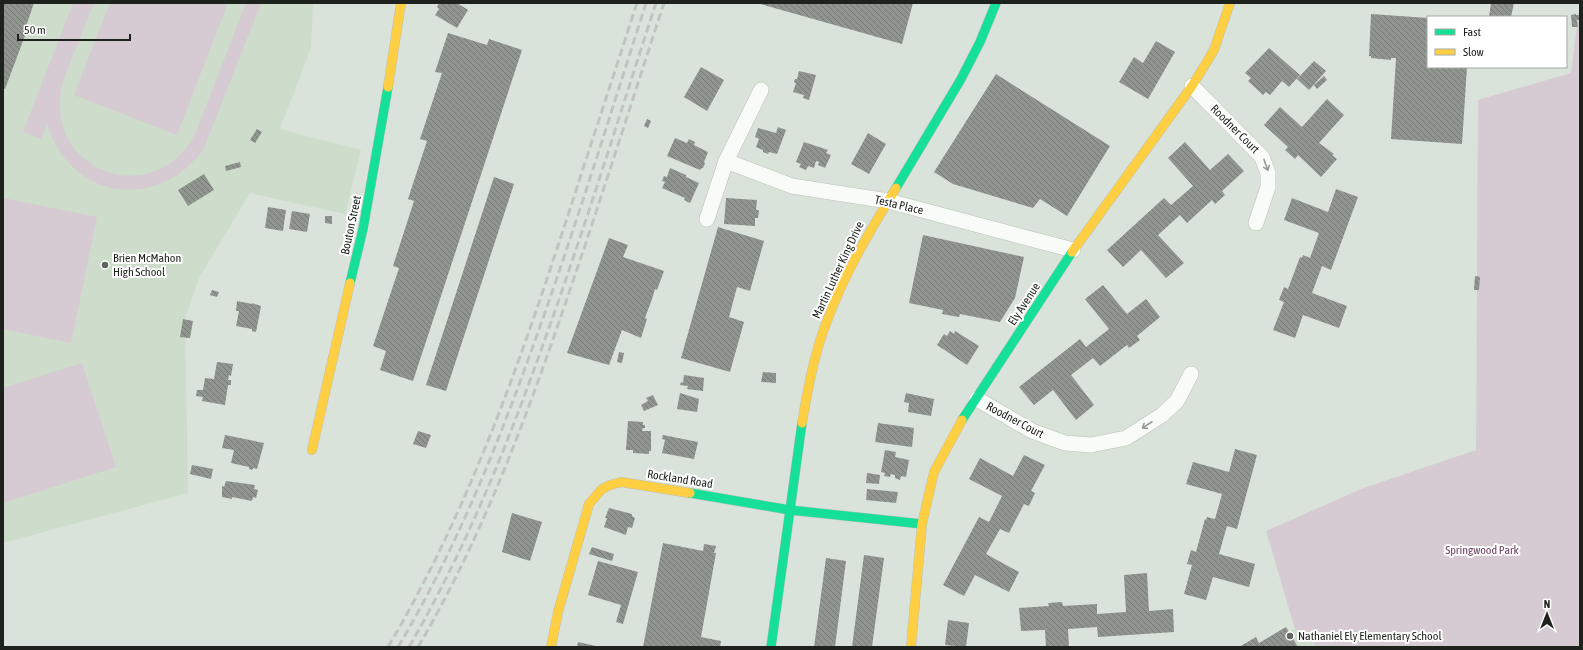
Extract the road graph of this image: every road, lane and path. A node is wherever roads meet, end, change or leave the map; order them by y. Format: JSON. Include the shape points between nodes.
{"nodes":[{"id":1,"x":401,"y":3,"type":"edge"},
{"id":2,"x":996,"y":3,"type":"edge"},
{"id":3,"x":1230,"y":3,"type":"edge"},
{"id":4,"x":1192,"y":86,"type":"junction"},
{"id":5,"x":761,"y":90,"type":"dead end"},
{"id":6,"x":726,"y":161,"type":"junction"},
{"id":7,"x":888,"y":201,"type":"junction"},
{"id":8,"x":707,"y":219,"type":"dead end"},
{"id":9,"x":1256,"y":223,"type":"dead end"},
{"id":10,"x":1073,"y":250,"type":"junction"},
{"id":11,"x":1191,"y":374,"type":"dead end"},
{"id":12,"x":977,"y":399,"type":"junction"},
{"id":13,"x":312,"y":450,"type":"dead end"},
{"id":14,"x":790,"y":510,"type":"junction"},
{"id":15,"x":922,"y":524,"type":"junction"},
{"id":16,"x":551,"y":647,"type":"edge"},
{"id":17,"x":771,"y":647,"type":"edge"},
{"id":18,"x":911,"y":647,"type":"edge"}],
"edges":[{"from":1,"to":13,"type":"street","name":"Bouton Street","via":[[363,229]]},
{"from":2,"to":7,"type":"street","name":"Martin Luther King Drive","via":[[969,66]]},
{"from":3,"to":4,"type":"street","name":"Ely Avenue","via":[[1214,50]]},
{"from":4,"to":9,"type":"street","name":"Roodner Court","one_way":true,"via":[[1262,157],[1268,173],[1268,187]]},
{"from":4,"to":10,"type":"street","name":"Ely Avenue"},
{"from":5,"to":6,"type":"street"},
{"from":6,"to":7,"type":"street","name":"Testa Place","via":[[792,186]]},
{"from":6,"to":8,"type":"street"},
{"from":7,"to":10,"type":"street","name":"Testa Place"},
{"from":7,"to":14,"type":"street","name":"Martin Luther King Drive","via":[[853,261],[819,343],[802,412]]},
{"from":10,"to":12,"type":"street","name":"Ely Avenue"},
{"from":11,"to":12,"type":"street","name":"Roodner Court","one_way":true,"via":[[1177,401],[1162,415],[1126,438],[1091,445],[1065,443],[1032,431]]},
{"from":12,"to":15,"type":"street","name":"Ely Avenue","via":[[955,432],[934,472]]},
{"from":14,"to":15,"type":"street","name":"Rockland Road"},
{"from":14,"to":16,"type":"street","name":"Rockland Road","via":[[622,482],[609,484],[600,489],[589,504],[558,612]]},
{"from":14,"to":17,"type":"street","name":"Martin Luther King Drive"},
{"from":15,"to":18,"type":"street","name":"Ely Avenue"}]}
